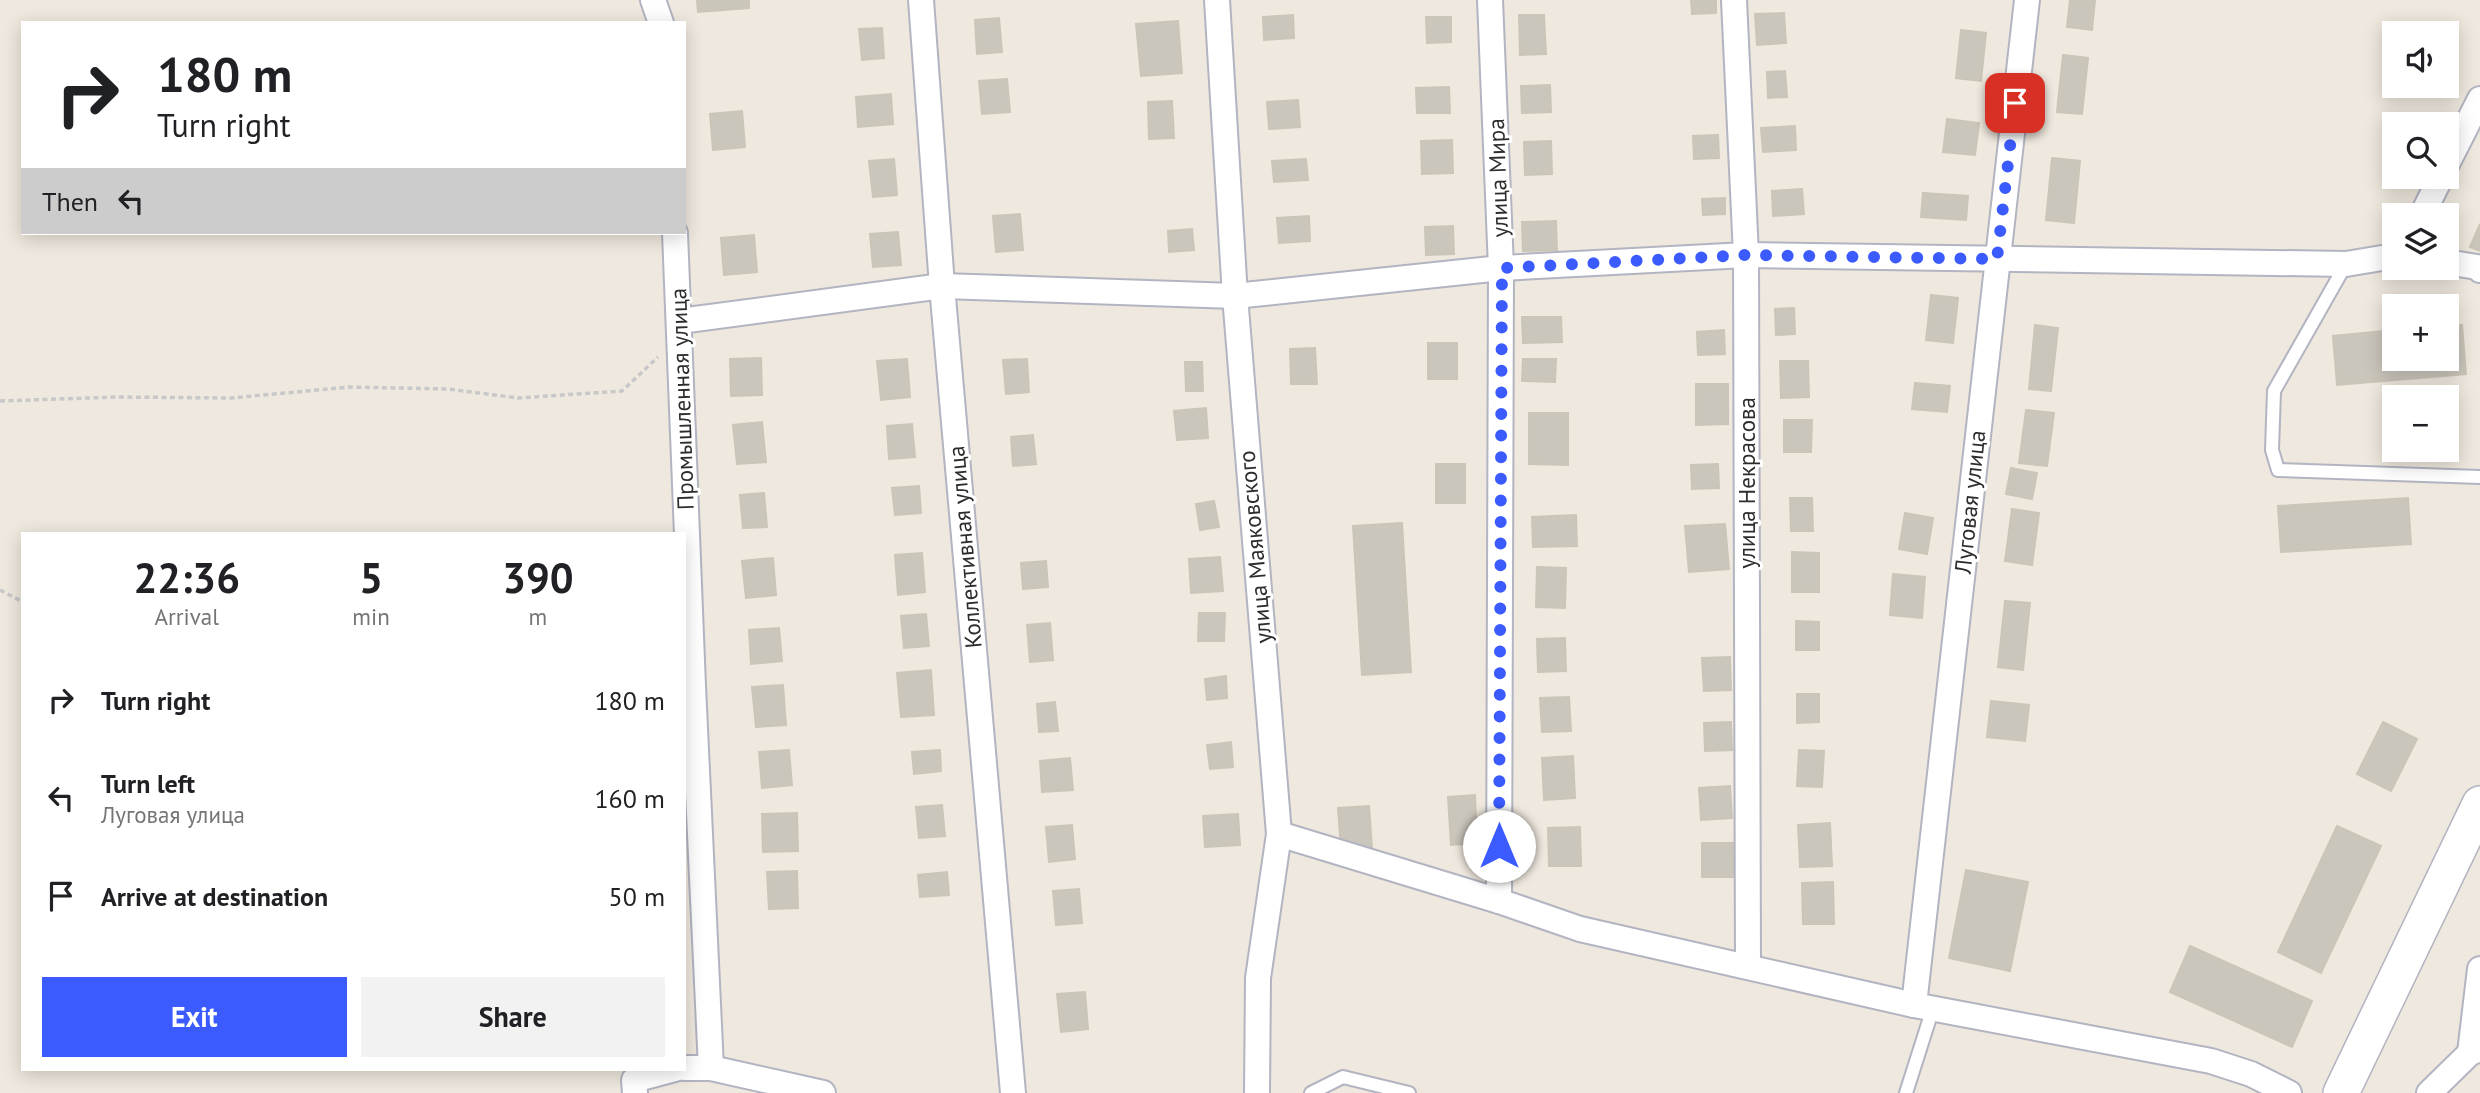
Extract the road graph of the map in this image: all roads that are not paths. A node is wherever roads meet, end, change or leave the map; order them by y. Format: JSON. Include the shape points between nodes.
{"nodes":[{"id":1,"x":653,"y":0,"type":"edge"},
{"id":2,"x":921,"y":0,"type":"edge"},
{"id":3,"x":1216,"y":0,"type":"edge"},
{"id":4,"x":1490,"y":0,"type":"edge"},
{"id":5,"x":1734,"y":0,"type":"edge"},
{"id":6,"x":2027,"y":0,"type":"edge"},
{"id":7,"x":660,"y":21,"type":"edge"},
{"id":8,"x":2480,"y":99,"type":"edge"},
{"id":9,"x":2459,"y":140,"type":"edge"},
{"id":10,"x":675,"y":235,"type":"edge"},
{"id":11,"x":1746,"y":255,"type":"junction"},
{"id":12,"x":2382,"y":258,"type":"edge"},
{"id":13,"x":1997,"y":259,"type":"junction"},
{"id":14,"x":2346,"y":264,"type":"junction"},
{"id":15,"x":2459,"y":264,"type":"edge"},
{"id":16,"x":1502,"y":268,"type":"junction"},
{"id":17,"x":2480,"y":270,"type":"edge"},
{"id":18,"x":942,"y":286,"type":"junction"},
{"id":19,"x":1234,"y":296,"type":"junction"},
{"id":20,"x":680,"y":321,"type":"junction"},
{"id":21,"x":2480,"y":477,"type":"edge"},
{"id":22,"x":2480,"y":804,"type":"edge"},
{"id":23,"x":1279,"y":834,"type":"junction"},
{"id":24,"x":1499,"y":901,"type":"junction"},
{"id":25,"x":1748,"y":966,"type":"junction"},
{"id":26,"x":2480,"y":969,"type":"edge"},
{"id":27,"x":1923,"y":1006,"type":"junction"},
{"id":28,"x":2475,"y":1051,"type":"edge"},
{"id":29,"x":686,"y":1068,"type":"edge"},
{"id":30,"x":711,"y":1068,"type":"junction"},
{"id":31,"x":668,"y":1071,"type":"edge"},
{"id":32,"x":635,"y":1093,"type":"edge"},
{"id":33,"x":822,"y":1093,"type":"edge"},
{"id":34,"x":1013,"y":1093,"type":"edge"},
{"id":35,"x":1257,"y":1093,"type":"edge"},
{"id":36,"x":1311,"y":1093,"type":"edge"},
{"id":37,"x":1409,"y":1093,"type":"edge"},
{"id":38,"x":1906,"y":1093,"type":"edge"},
{"id":39,"x":2289,"y":1093,"type":"edge"},
{"id":40,"x":2341,"y":1093,"type":"edge"},
{"id":41,"x":2429,"y":1093,"type":"edge"}],
"edges":[{"from":1,"to":7,"type":"street"},
{"from":2,"to":18,"type":"street","name":"Коллективная улица"},
{"from":3,"to":19,"type":"street","name":"улица Маяковского"},
{"from":4,"to":16,"type":"street","name":"улица Мира"},
{"from":5,"to":11,"type":"street","name":"улица Некрасова"},
{"from":6,"to":13,"type":"street","name":"Луговая улица"},
{"from":8,"to":9,"type":"street"},
{"from":10,"to":20,"type":"street","name":"Промышленная улица"},
{"from":11,"to":13,"type":"street"},
{"from":11,"to":16,"type":"street"},
{"from":11,"to":25,"type":"street","name":"улица Некрасова"},
{"from":12,"to":14,"type":"street"},
{"from":13,"to":14,"type":"street"},
{"from":13,"to":27,"type":"street","name":"Луговая улица"},
{"from":14,"to":21,"type":"lane","via":[[2274,391],[2272,450],[2278,470]]},
{"from":15,"to":17,"type":"street"},
{"from":16,"to":19,"type":"street"},
{"from":16,"to":24,"type":"street","name":"улица Мира"},
{"from":18,"to":19,"type":"street"},
{"from":18,"to":20,"type":"street"},
{"from":18,"to":34,"type":"street","name":"Коллективная улица"},
{"from":19,"to":23,"type":"street","name":"улица Маяковского"},
{"from":20,"to":30,"type":"street","name":"Промышленная улица"},
{"from":22,"to":40,"type":"main road"},
{"from":23,"to":24,"type":"street"},
{"from":23,"to":35,"type":"street","name":"улица Маяковского","via":[[1258,978]]},
{"from":24,"to":25,"type":"street","via":[[1580,929]]},
{"from":25,"to":27,"type":"street"},
{"from":26,"to":28,"type":"street"},
{"from":27,"to":38,"type":"lane"},
{"from":27,"to":39,"type":"street","via":[[2211,1061]]},
{"from":28,"to":41,"type":"street"},
{"from":29,"to":30,"type":"street"},
{"from":30,"to":33,"type":"street"},
{"from":31,"to":32,"type":"street","via":[[634,1080]]},
{"from":36,"to":37,"type":"lane","via":[[1343,1077]]}]}
